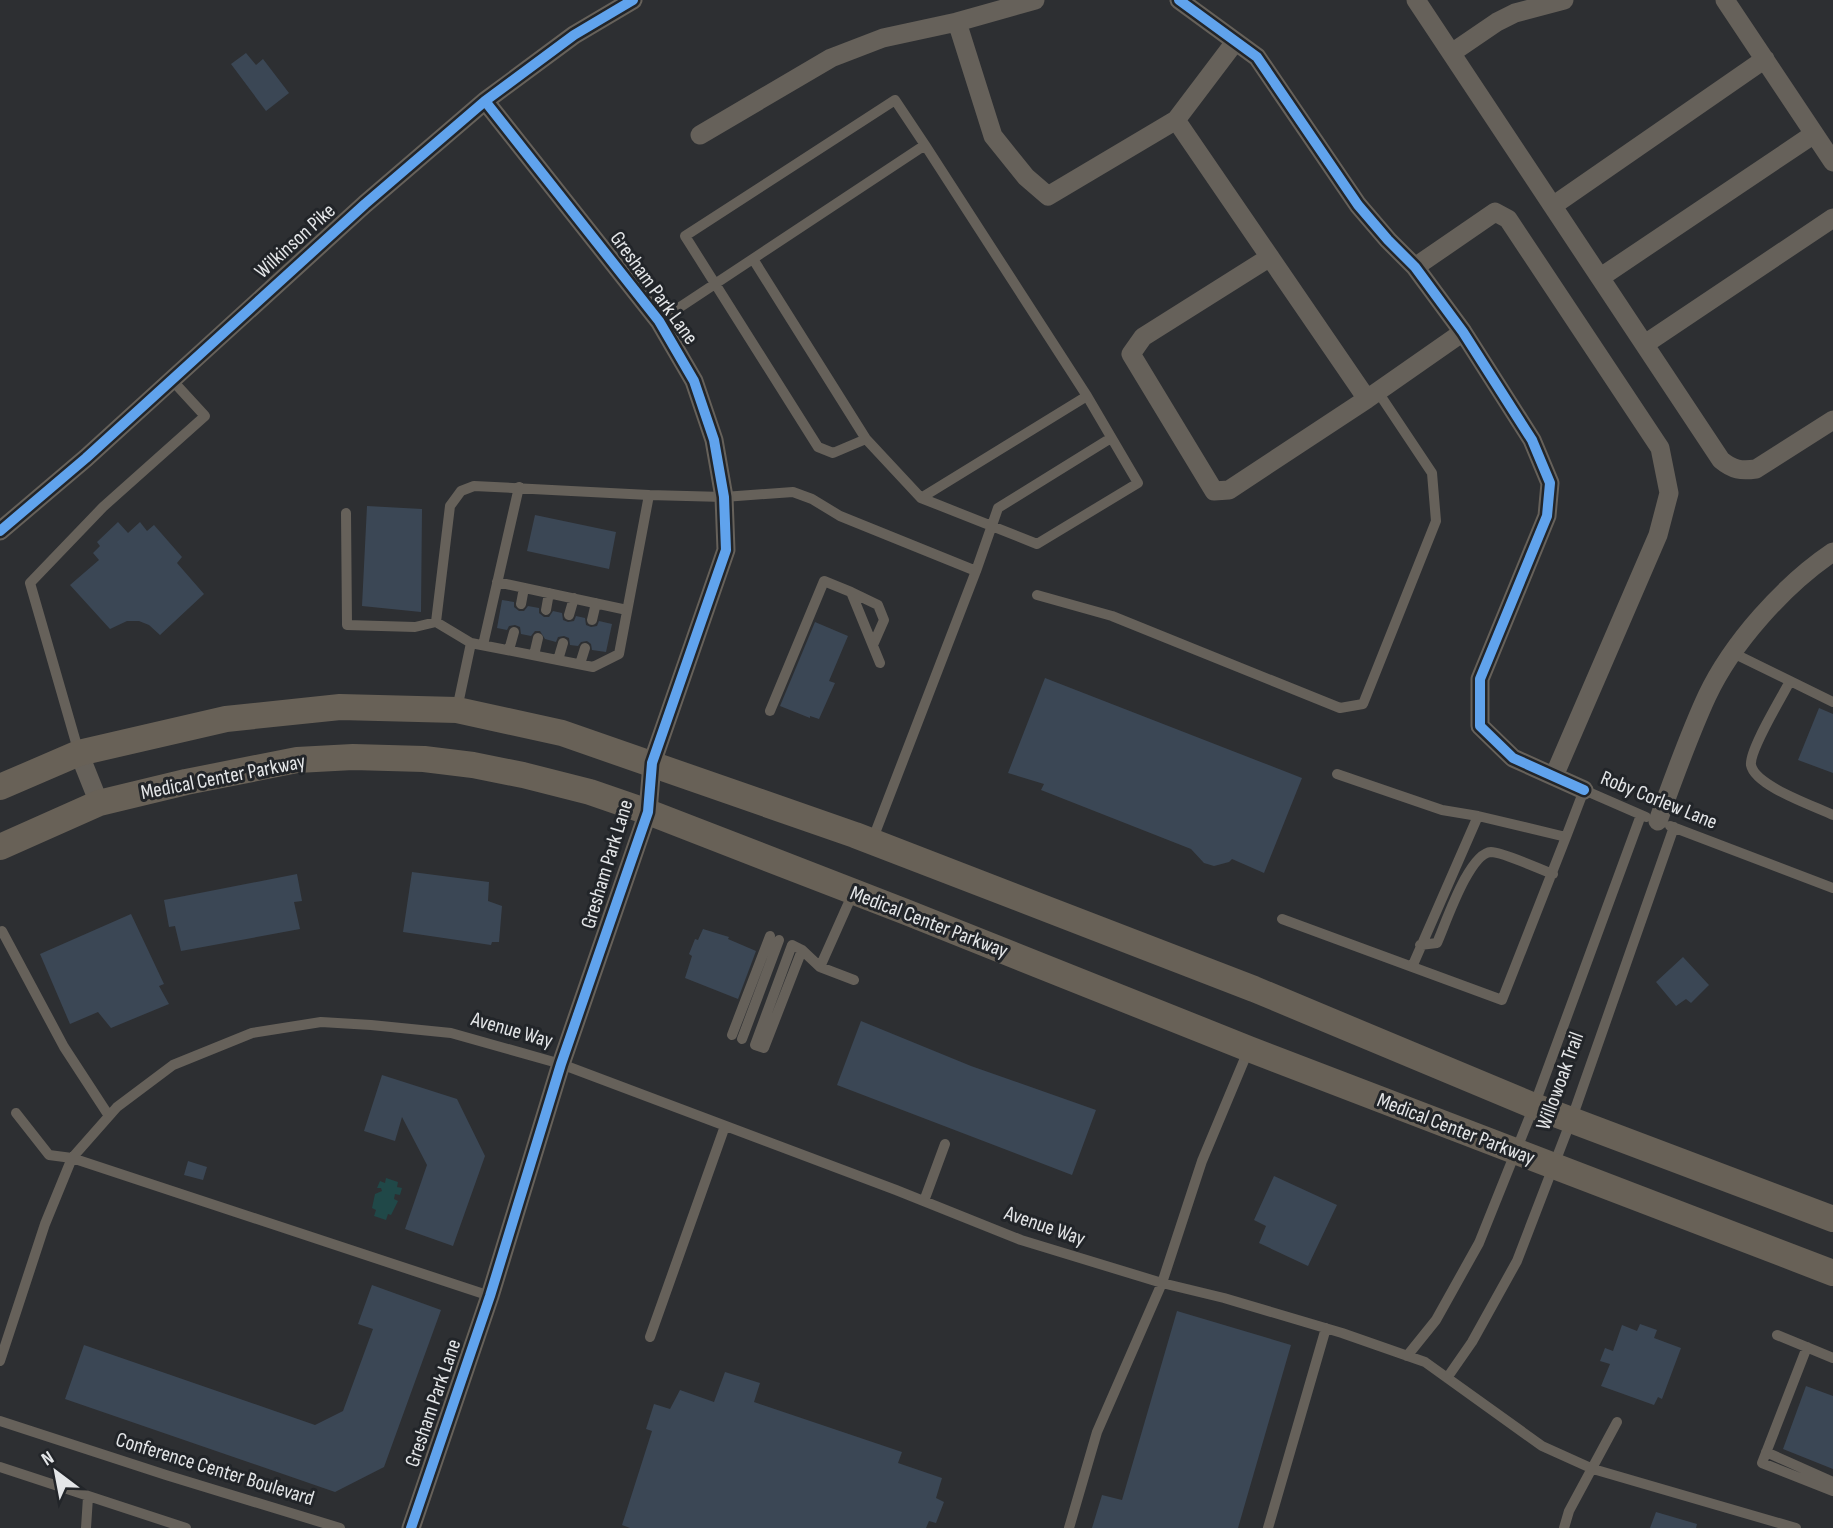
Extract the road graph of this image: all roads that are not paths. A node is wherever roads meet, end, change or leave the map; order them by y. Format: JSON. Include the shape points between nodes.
{"nodes":[{"id":1,"x":633,"y":0,"type":"edge"},
{"id":2,"x":1035,"y":0,"type":"edge"},
{"id":3,"x":1179,"y":0,"type":"edge"},
{"id":4,"x":1416,"y":0,"type":"edge"},
{"id":5,"x":1564,"y":0,"type":"edge"},
{"id":6,"x":1725,"y":0,"type":"edge"},
{"id":7,"x":1536,"y":4,"type":"edge"},
{"id":8,"x":957,"y":22,"type":"junction"},
{"id":9,"x":1236,"y":42,"type":"junction"},
{"id":10,"x":1453,"y":52,"type":"junction"},
{"id":11,"x":1765,"y":59,"type":"junction"},
{"id":12,"x":485,"y":101,"type":"junction"},
{"id":13,"x":1176,"y":120,"type":"junction"},
{"id":14,"x":1814,"y":134,"type":"junction"},
{"id":15,"x":700,"y":135,"type":"dead end"},
{"id":16,"x":925,"y":145,"type":"junction"},
{"id":17,"x":1833,"y":162,"type":"edge"},
{"id":18,"x":1554,"y":205,"type":"junction"},
{"id":19,"x":1833,"y":218,"type":"edge"},
{"id":20,"x":1270,"y":257,"type":"junction"},
{"id":21,"x":752,"y":259,"type":"junction"},
{"id":22,"x":1415,"y":267,"type":"junction"},
{"id":23,"x":1601,"y":276,"type":"junction"},
{"id":24,"x":715,"y":284,"type":"junction"},
{"id":25,"x":659,"y":321,"type":"junction"},
{"id":26,"x":1463,"y":332,"type":"junction"},
{"id":27,"x":1645,"y":344,"type":"junction"},
{"id":28,"x":172,"y":379,"type":"junction"},
{"id":29,"x":1373,"y":395,"type":"junction"},
{"id":30,"x":1087,"y":396,"type":"junction"},
{"id":31,"x":1833,"y":420,"type":"edge"},
{"id":32,"x":1111,"y":438,"type":"junction"},
{"id":33,"x":866,"y":439,"type":"junction"},
{"id":34,"x":519,"y":488,"type":"junction"},
{"id":35,"x":649,"y":495,"type":"junction"},
{"id":36,"x":724,"y":497,"type":"junction"},
{"id":37,"x":921,"y":498,"type":"junction"},
{"id":38,"x":346,"y":513,"type":"dead end"},
{"id":39,"x":990,"y":525,"type":"junction"},
{"id":40,"x":0,"y":531,"type":"edge"},
{"id":41,"x":1833,"y":552,"type":"edge"},
{"id":42,"x":976,"y":571,"type":"junction"},
{"id":43,"x":497,"y":582,"type":"junction"},
{"id":44,"x":524,"y":588,"type":"junction"},
{"id":45,"x":851,"y":592,"type":"junction"},
{"id":46,"x":549,"y":593,"type":"junction"},
{"id":47,"x":1037,"y":595,"type":"dead end"},
{"id":48,"x":574,"y":598,"type":"junction"},
{"id":49,"x":596,"y":603,"type":"junction"},
{"id":50,"x":521,"y":604,"type":"dead end"},
{"id":51,"x":546,"y":610,"type":"dead end"},
{"id":52,"x":627,"y":610,"type":"junction"},
{"id":53,"x":569,"y":615,"type":"dead end"},
{"id":54,"x":592,"y":620,"type":"dead end"},
{"id":55,"x":436,"y":622,"type":"junction"},
{"id":56,"x":514,"y":632,"type":"dead end"},
{"id":57,"x":538,"y":638,"type":"dead end"},
{"id":58,"x":563,"y":643,"type":"dead end"},
{"id":59,"x":477,"y":644,"type":"junction"},
{"id":60,"x":873,"y":645,"type":"junction"},
{"id":61,"x":584,"y":648,"type":"dead end"},
{"id":62,"x":509,"y":650,"type":"junction"},
{"id":63,"x":1734,"y":653,"type":"junction"},
{"id":64,"x":534,"y":655,"type":"junction"},
{"id":65,"x":558,"y":660,"type":"junction"},
{"id":66,"x":880,"y":663,"type":"dead end"},
{"id":67,"x":580,"y":664,"type":"junction"},
{"id":68,"x":1790,"y":681,"type":"junction"},
{"id":69,"x":1833,"y":702,"type":"edge"},
{"id":70,"x":457,"y":710,"type":"junction"},
{"id":71,"x":770,"y":711,"type":"dead end"},
{"id":72,"x":79,"y":753,"type":"junction"},
{"id":73,"x":652,"y":763,"type":"junction"},
{"id":74,"x":1337,"y":774,"type":"dead end"},
{"id":75,"x":1554,"y":776,"type":"junction"},
{"id":76,"x":0,"y":787,"type":"edge"},
{"id":77,"x":1584,"y":790,"type":"junction"},
{"id":78,"x":99,"y":803,"type":"junction"},
{"id":79,"x":648,"y":812,"type":"junction"},
{"id":80,"x":1833,"y":815,"type":"edge"},
{"id":81,"x":1478,"y":816,"type":"junction"},
{"id":82,"x":1658,"y":821,"type":"junction"},
{"id":83,"x":1566,"y":837,"type":"junction"},
{"id":84,"x":872,"y":841,"type":"junction"},
{"id":85,"x":0,"y":847,"type":"edge"},
{"id":86,"x":1553,"y":874,"type":"junction"},
{"id":87,"x":1833,"y":888,"type":"edge"},
{"id":88,"x":853,"y":892,"type":"junction"},
{"id":89,"x":1282,"y":919,"type":"dead end"},
{"id":90,"x":2,"y":932,"type":"dead end"},
{"id":91,"x":1420,"y":945,"type":"junction"},
{"id":92,"x":802,"y":950,"type":"junction"},
{"id":93,"x":820,"y":967,"type":"junction"},
{"id":94,"x":1412,"y":967,"type":"junction"},
{"id":95,"x":854,"y":980,"type":"dead end"},
{"id":96,"x":732,"y":1035,"type":"dead end"},
{"id":97,"x":742,"y":1039,"type":"dead end"},
{"id":98,"x":1249,"y":1049,"type":"junction"},
{"id":99,"x":561,"y":1064,"type":"junction"},
{"id":100,"x":1534,"y":1106,"type":"junction"},
{"id":101,"x":16,"y":1113,"type":"dead end"},
{"id":102,"x":109,"y":1116,"type":"junction"},
{"id":103,"x":1572,"y":1118,"type":"junction"},
{"id":104,"x":725,"y":1126,"type":"junction"},
{"id":105,"x":945,"y":1144,"type":"dead end"},
{"id":106,"x":1516,"y":1152,"type":"junction"},
{"id":107,"x":72,"y":1158,"type":"junction"},
{"id":108,"x":1553,"y":1166,"type":"junction"},
{"id":109,"x":924,"y":1201,"type":"junction"},
{"id":110,"x":1833,"y":1219,"type":"edge"},
{"id":111,"x":1833,"y":1273,"type":"edge"},
{"id":112,"x":1162,"y":1283,"type":"junction"},
{"id":113,"x":489,"y":1296,"type":"junction"},
{"id":114,"x":1326,"y":1328,"type":"junction"},
{"id":115,"x":1777,"y":1335,"type":"dead end"},
{"id":116,"x":650,"y":1337,"type":"dead end"},
{"id":117,"x":1807,"y":1347,"type":"junction"},
{"id":118,"x":1407,"y":1356,"type":"junction"},
{"id":119,"x":1833,"y":1358,"type":"edge"},
{"id":120,"x":0,"y":1361,"type":"edge"},
{"id":121,"x":1447,"y":1378,"type":"junction"},
{"id":122,"x":0,"y":1421,"type":"edge"},
{"id":123,"x":1617,"y":1422,"type":"dead end"},
{"id":124,"x":1766,"y":1452,"type":"junction"},
{"id":125,"x":0,"y":1468,"type":"edge"},
{"id":126,"x":1593,"y":1469,"type":"junction"},
{"id":127,"x":1833,"y":1482,"type":"edge"},
{"id":128,"x":1833,"y":1491,"type":"edge"},
{"id":129,"x":88,"y":1497,"type":"junction"},
{"id":130,"x":148,"y":1517,"type":"junction"},
{"id":131,"x":86,"y":1528,"type":"edge"},
{"id":132,"x":144,"y":1528,"type":"edge"},
{"id":133,"x":186,"y":1528,"type":"edge"},
{"id":134,"x":340,"y":1528,"type":"edge"},
{"id":135,"x":411,"y":1528,"type":"edge"},
{"id":136,"x":1069,"y":1528,"type":"edge"},
{"id":137,"x":1268,"y":1528,"type":"edge"},
{"id":138,"x":1564,"y":1528,"type":"edge"},
{"id":139,"x":1796,"y":1528,"type":"edge"}],
"edges":[{"from":1,"to":12,"type":"street","name":"Wilkinson Pike","via":[[563,43]]},
{"from":2,"to":8,"type":"street"},
{"from":3,"to":9,"type":"street"},
{"from":4,"to":10,"type":"street"},
{"from":5,"to":7,"type":"street"},
{"from":6,"to":11,"type":"street"},
{"from":7,"to":10,"type":"street","via":[[1497,22]]},
{"from":8,"to":13,"type":"street","via":[[993,136],[1048,196]]},
{"from":8,"to":15,"type":"street","via":[[883,38],[831,58]]},
{"from":9,"to":13,"type":"street"},
{"from":9,"to":22,"type":"street","via":[[1257,57],[1358,205]]},
{"from":10,"to":18,"type":"street"},
{"from":11,"to":14,"type":"street"},
{"from":11,"to":18,"type":"street"},
{"from":12,"to":25,"type":"street","name":"Gresham Park Lane"},
{"from":12,"to":28,"type":"street","name":"Wilkinson Pike"},
{"from":13,"to":20,"type":"street"},
{"from":14,"to":17,"type":"street"},
{"from":14,"to":23,"type":"street"},
{"from":16,"to":21,"type":"lane"},
{"from":16,"to":24,"type":"lane","via":[[894,100],[685,236]]},
{"from":16,"to":30,"type":"lane"},
{"from":18,"to":23,"type":"street"},
{"from":19,"to":27,"type":"street"},
{"from":20,"to":29,"type":"street"},
{"from":20,"to":29,"type":"street","via":[[1143,337],[1131,354],[1214,491],[1228,490]]},
{"from":21,"to":24,"type":"lane"},
{"from":21,"to":33,"type":"lane"},
{"from":22,"to":26,"type":"street"},
{"from":22,"to":75,"type":"street","via":[[1495,212],[1508,219],[1660,447],[1669,493],[1658,535]]},
{"from":23,"to":27,"type":"street"},
{"from":24,"to":25,"type":"lane"},
{"from":24,"to":33,"type":"lane","via":[[818,447],[833,453]]},
{"from":25,"to":36,"type":"street","name":"Gresham Park Lane","via":[[694,381],[714,440]]},
{"from":26,"to":29,"type":"street"},
{"from":26,"to":75,"type":"street","via":[[1532,440],[1550,484],[1547,516],[1480,679],[1480,726],[1513,758]]},
{"from":27,"to":31,"type":"street","via":[[1730,468],[1756,469]]},
{"from":28,"to":40,"type":"street","name":"Wilkinson Pike"},
{"from":28,"to":72,"type":"lane","via":[[205,416],[103,507],[30,583]]},
{"from":29,"to":47,"type":"lane","via":[[1432,472],[1436,521],[1363,704],[1340,708],[1112,616]]},
{"from":30,"to":32,"type":"lane"},
{"from":30,"to":37,"type":"lane"},
{"from":32,"to":39,"type":"lane","via":[[998,508]]},
{"from":32,"to":39,"type":"lane","via":[[1138,483],[1037,544]]},
{"from":33,"to":37,"type":"lane"},
{"from":34,"to":35,"type":"lane"},
{"from":34,"to":43,"type":"lane"},
{"from":34,"to":55,"type":"lane","via":[[474,486],[461,491],[450,506]]},
{"from":35,"to":36,"type":"lane"},
{"from":35,"to":52,"type":"lane"},
{"from":36,"to":42,"type":"lane","via":[[793,492]]},
{"from":36,"to":73,"type":"street","name":"Gresham Park Lane","via":[[726,550]]},
{"from":37,"to":39,"type":"lane"},
{"from":38,"to":55,"type":"lane","via":[[347,625],[415,627]]},
{"from":39,"to":42,"type":"lane"},
{"from":41,"to":63,"type":"street","name":"Willowoak Trail","via":[[1810,568],[1746,634]]},
{"from":42,"to":84,"type":"lane"},
{"from":43,"to":44,"type":"lane"},
{"from":43,"to":59,"type":"lane"},
{"from":44,"to":46,"type":"lane"},
{"from":44,"to":50,"type":"lane"},
{"from":45,"to":60,"type":"lane"},
{"from":45,"to":60,"type":"lane","via":[[878,606],[884,620]]},
{"from":45,"to":71,"type":"lane","via":[[824,582]]},
{"from":46,"to":48,"type":"lane"},
{"from":46,"to":51,"type":"lane"},
{"from":48,"to":49,"type":"lane"},
{"from":48,"to":53,"type":"lane"},
{"from":49,"to":52,"type":"lane"},
{"from":49,"to":54,"type":"lane"},
{"from":52,"to":67,"type":"lane","via":[[619,654],[593,667]]},
{"from":55,"to":59,"type":"lane"},
{"from":56,"to":62,"type":"lane"},
{"from":57,"to":64,"type":"lane"},
{"from":58,"to":65,"type":"lane"},
{"from":59,"to":62,"type":"lane"},
{"from":59,"to":70,"type":"lane"},
{"from":60,"to":66,"type":"lane"},
{"from":61,"to":67,"type":"lane"},
{"from":62,"to":64,"type":"lane"},
{"from":63,"to":68,"type":"lane"},
{"from":63,"to":82,"type":"street","name":"Willowoak Trail","via":[[1708,694]]},
{"from":64,"to":65,"type":"lane"},
{"from":65,"to":67,"type":"lane"},
{"from":68,"to":69,"type":"lane"},
{"from":68,"to":80,"type":"lane","via":[[1757,745],[1751,762],[1754,773],[1767,784]]},
{"from":70,"to":72,"type":"main road","via":[[340,707],[226,719]]},
{"from":70,"to":73,"type":"main road","via":[[562,733]]},
{"from":72,"to":76,"type":"main road"},
{"from":72,"to":78,"type":"street"},
{"from":73,"to":79,"type":"street","name":"Gresham Park Lane"},
{"from":73,"to":84,"type":"main road"},
{"from":74,"to":81,"type":"lane","via":[[1442,810]]},
{"from":75,"to":77,"type":"street"},
{"from":77,"to":82,"type":"lane","name":"Roby Corlew Lane"},
{"from":77,"to":83,"type":"lane","name":"Roby Corlew Lane"},
{"from":78,"to":79,"type":"main road","name":"Medical Center Parkway","via":[[297,760],[363,757],[473,765],[590,792]]},
{"from":78,"to":85,"type":"main road","name":"Medical Center Parkway"},
{"from":79,"to":88,"type":"main road","name":"Medical Center Parkway"},
{"from":79,"to":99,"type":"street","name":"Gresham Park Lane"},
{"from":81,"to":83,"type":"lane"},
{"from":81,"to":91,"type":"lane"},
{"from":82,"to":87,"type":"lane","name":"Roby Corlew Lane"},
{"from":82,"to":100,"type":"lane","name":"Willowoak Trail"},
{"from":82,"to":103,"type":"lane","name":"Willowoak Trail"},
{"from":83,"to":86,"type":"lane","name":"Roby Corlew Lane"},
{"from":84,"to":100,"type":"main road","via":[[1254,989]]},
{"from":86,"to":91,"type":"lane","via":[[1494,852],[1482,853],[1472,864],[1437,943]]},
{"from":86,"to":94,"type":"lane","name":"Roby Corlew Lane","via":[[1502,1000]]},
{"from":88,"to":93,"type":"lane"},
{"from":88,"to":98,"type":"main road","name":"Medical Center Parkway"},
{"from":89,"to":94,"type":"lane"},
{"from":90,"to":102,"type":"lane","via":[[64,1047]]},
{"from":91,"to":94,"type":"lane"},
{"from":92,"to":92,"type":"lane","via":[[792,945],[755,1045],[764,1048]]},
{"from":92,"to":93,"type":"lane"},
{"from":93,"to":95,"type":"lane"},
{"from":96,"to":97,"type":"lane","via":[[774,938]]},
{"from":98,"to":106,"type":"main road","name":"Medical Center Parkway"},
{"from":98,"to":112,"type":"lane","via":[[1202,1161]]},
{"from":99,"to":102,"type":"lane","name":"Avenue Way","via":[[451,1033],[321,1022],[252,1032],[173,1065]]},
{"from":99,"to":104,"type":"lane","name":"Avenue Way"},
{"from":99,"to":113,"type":"street","name":"Gresham Park Lane"},
{"from":100,"to":103,"type":"main road"},
{"from":100,"to":106,"type":"lane","name":"Willowoak Trail"},
{"from":101,"to":107,"type":"lane","via":[[49,1155]]},
{"from":102,"to":107,"type":"lane","name":"Avenue Way"},
{"from":103,"to":108,"type":"lane","name":"Willowoak Trail"},
{"from":103,"to":110,"type":"main road"},
{"from":104,"to":109,"type":"lane","name":"Avenue Way"},
{"from":104,"to":116,"type":"lane"},
{"from":105,"to":109,"type":"lane"},
{"from":106,"to":108,"type":"main road","name":"Medical Center Parkway"},
{"from":106,"to":118,"type":"lane","name":"Willowoak Trail","via":[[1479,1243],[1436,1320]]},
{"from":107,"to":113,"type":"lane"},
{"from":107,"to":120,"type":"lane","name":"Avenue Way"},
{"from":108,"to":111,"type":"main road","name":"Medical Center Parkway"},
{"from":108,"to":121,"type":"lane","name":"Willowoak Trail","via":[[1517,1261]]},
{"from":109,"to":112,"type":"lane","name":"Avenue Way","via":[[1021,1240]]},
{"from":112,"to":114,"type":"lane","name":"Avenue Way"},
{"from":112,"to":136,"type":"lane","via":[[1097,1432]]},
{"from":113,"to":135,"type":"street","name":"Gresham Park Lane"},
{"from":114,"to":118,"type":"lane","name":"Avenue Way"},
{"from":114,"to":137,"type":"lane"},
{"from":115,"to":117,"type":"lane"},
{"from":117,"to":119,"type":"lane"},
{"from":117,"to":124,"type":"lane"},
{"from":118,"to":121,"type":"lane","name":"Avenue Way"},
{"from":121,"to":126,"type":"lane","name":"Avenue Way","via":[[1542,1446]]},
{"from":122,"to":134,"type":"lane","name":"Conference Center Boulevard"},
{"from":123,"to":126,"type":"lane"},
{"from":124,"to":127,"type":"lane"},
{"from":124,"to":128,"type":"lane","via":[[1762,1463]]},
{"from":125,"to":129,"type":"lane"},
{"from":126,"to":138,"type":"lane"},
{"from":126,"to":139,"type":"lane","name":"Avenue Way"},
{"from":129,"to":130,"type":"lane"},
{"from":129,"to":131,"type":"lane"},
{"from":130,"to":132,"type":"lane"},
{"from":130,"to":133,"type":"lane"}]}
